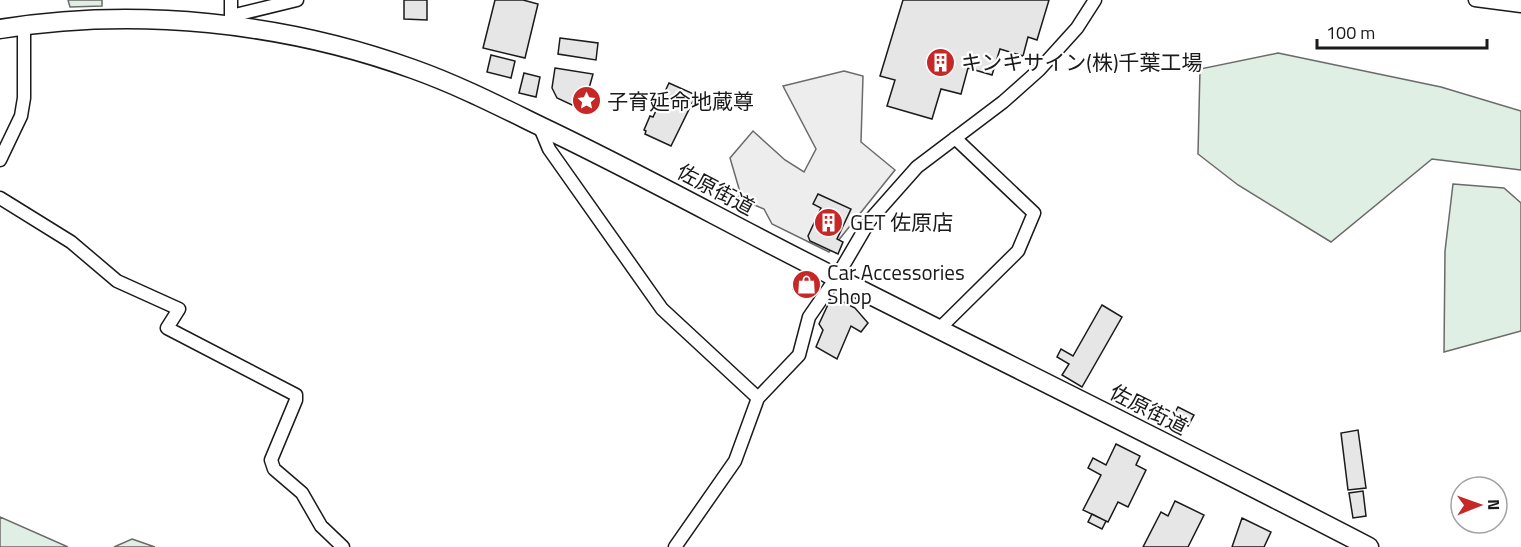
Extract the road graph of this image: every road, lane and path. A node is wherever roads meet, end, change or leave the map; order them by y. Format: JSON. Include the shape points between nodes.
{"nodes":[{"id":1,"x":231,"y":0,"type":"edge"},
{"id":2,"x":297,"y":0,"type":"edge"},
{"id":3,"x":1095,"y":0,"type":"edge"},
{"id":4,"x":1475,"y":0,"type":"edge"},
{"id":5,"x":1521,"y":6,"type":"edge"},
{"id":6,"x":231,"y":21,"type":"junction"},
{"id":7,"x":24,"y":25,"type":"junction"},
{"id":8,"x":0,"y":29,"type":"edge"},
{"id":9,"x":539,"y":125,"type":"junction"},
{"id":10,"x":955,"y":138,"type":"junction"},
{"id":11,"x":0,"y":160,"type":"edge"},
{"id":12,"x":0,"y":198,"type":"edge"},
{"id":13,"x":836,"y":278,"type":"junction"},
{"id":14,"x":939,"y":329,"type":"junction"},
{"id":15,"x":758,"y":398,"type":"junction"},
{"id":16,"x":343,"y":547,"type":"edge"},
{"id":17,"x":675,"y":547,"type":"edge"},
{"id":18,"x":1369,"y":547,"type":"edge"}],
"edges":[{"from":1,"to":6,"type":"street"},
{"from":2,"to":6,"type":"street"},
{"from":3,"to":10,"type":"street","via":[[1077,28],[1039,70]]},
{"from":4,"to":5,"type":"street"},
{"from":6,"to":7,"type":"highway","name":"佐原街道","via":[[137,19]]},
{"from":6,"to":9,"type":"highway","name":"佐原街道","via":[[411,68]]},
{"from":7,"to":8,"type":"highway","name":"佐原街道"},
{"from":7,"to":11,"type":"street","via":[[23,107]]},
{"from":9,"to":13,"type":"highway","name":"佐原街道"},
{"from":9,"to":15,"type":"street","via":[[549,149],[662,309]]},
{"from":10,"to":13,"type":"street","via":[[917,167],[870,220]]},
{"from":10,"to":14,"type":"street","via":[[1034,213],[1017,251]]},
{"from":12,"to":16,"type":"street","via":[[71,242],[117,281],[179,309],[167,328],[296,394],[271,460],[274,469],[302,493],[321,526]]},
{"from":13,"to":14,"type":"highway","name":"佐原街道"},
{"from":13,"to":15,"type":"street","via":[[809,317],[799,355]]},
{"from":14,"to":18,"type":"highway","name":"佐原街道"},
{"from":15,"to":17,"type":"street","via":[[735,461]]}]}
